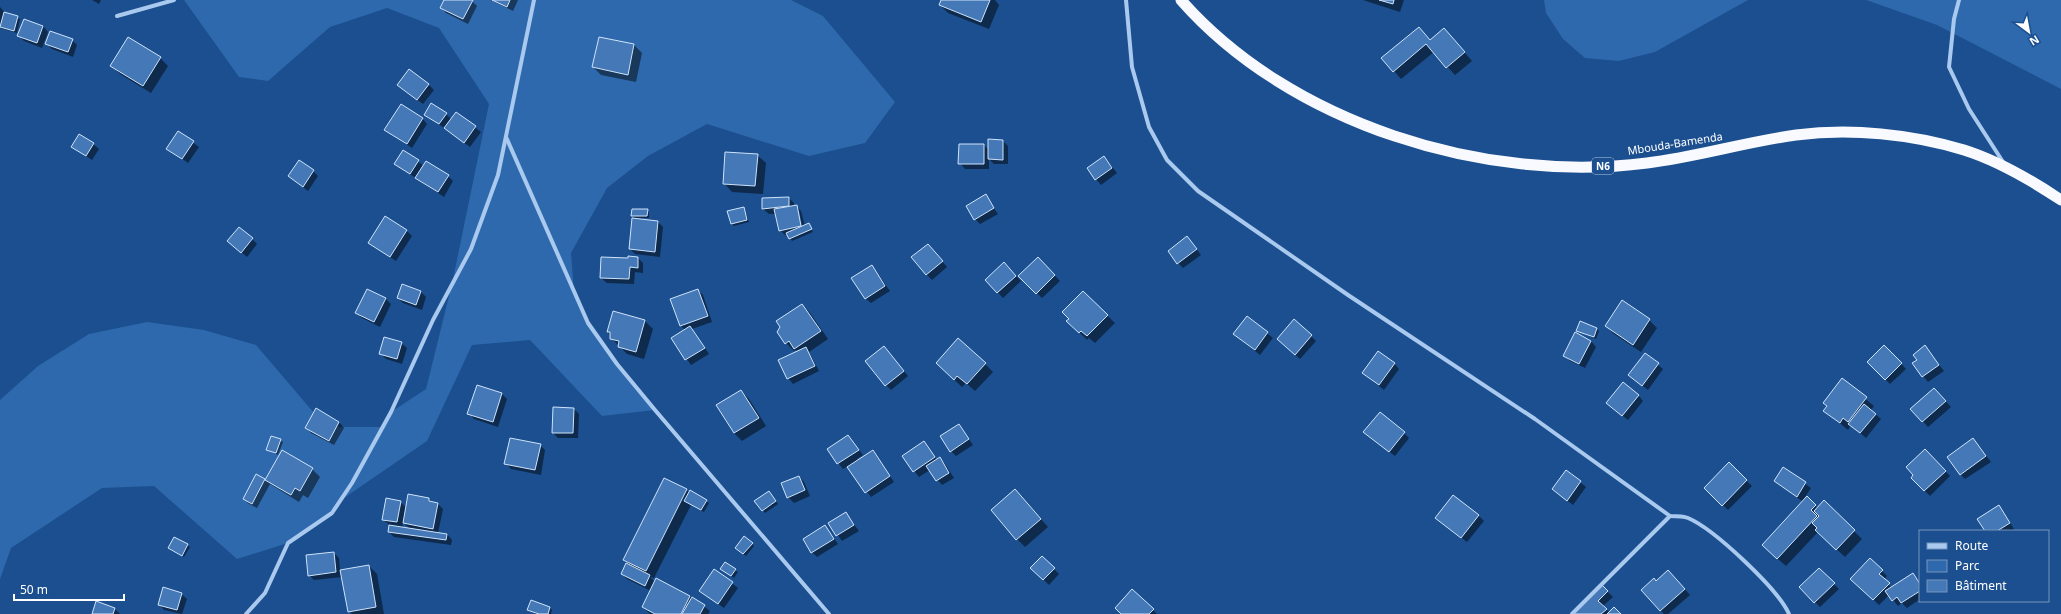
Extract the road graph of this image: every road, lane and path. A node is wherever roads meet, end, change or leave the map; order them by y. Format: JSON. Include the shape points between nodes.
{"nodes":[{"id":1,"x":174,"y":0,"type":"edge"},
{"id":2,"x":534,"y":0,"type":"edge"},
{"id":3,"x":1126,"y":0,"type":"edge"},
{"id":4,"x":1180,"y":0,"type":"edge"},
{"id":5,"x":1959,"y":0,"type":"edge"},
{"id":6,"x":117,"y":16,"type":"dead end"},
{"id":7,"x":506,"y":137,"type":"junction"},
{"id":8,"x":2006,"y":167,"type":"junction"},
{"id":9,"x":2061,"y":200,"type":"edge"},
{"id":10,"x":1670,"y":516,"type":"junction"},
{"id":11,"x":246,"y":614,"type":"edge"},
{"id":12,"x":829,"y":614,"type":"edge"},
{"id":13,"x":1572,"y":614,"type":"edge"},
{"id":14,"x":1789,"y":614,"type":"edge"}],
"edges":[{"from":1,"to":6,"type":"street"},
{"from":2,"to":7,"type":"street"},
{"from":3,"to":10,"type":"street","via":[[1132,67],[1149,127],[1167,160],[1198,191],[1348,295],[1535,419]]},
{"from":4,"to":8,"type":"highway","name":"Mbouda-Bamenda","number":"N6","via":[[1235,52],[1284,86],[1351,119],[1436,149],[1515,163],[1585,167],[1647,163],[1796,135],[1833,132],[1878,134],[1927,141],[1966,151]]},
{"from":5,"to":8,"type":"street","via":[[1954,19],[1949,67],[1969,109]]},
{"from":7,"to":11,"type":"street","via":[[498,175],[471,249],[433,320],[392,412],[332,513],[288,542],[266,593]]},
{"from":7,"to":12,"type":"street","via":[[588,324],[636,387]]},
{"from":8,"to":9,"type":"highway","name":"Mbouda-Bamenda","number":"N6"},
{"from":10,"to":13,"type":"street"},
{"from":10,"to":14,"type":"street","via":[[1687,518],[1707,530],[1772,588]]}]}
